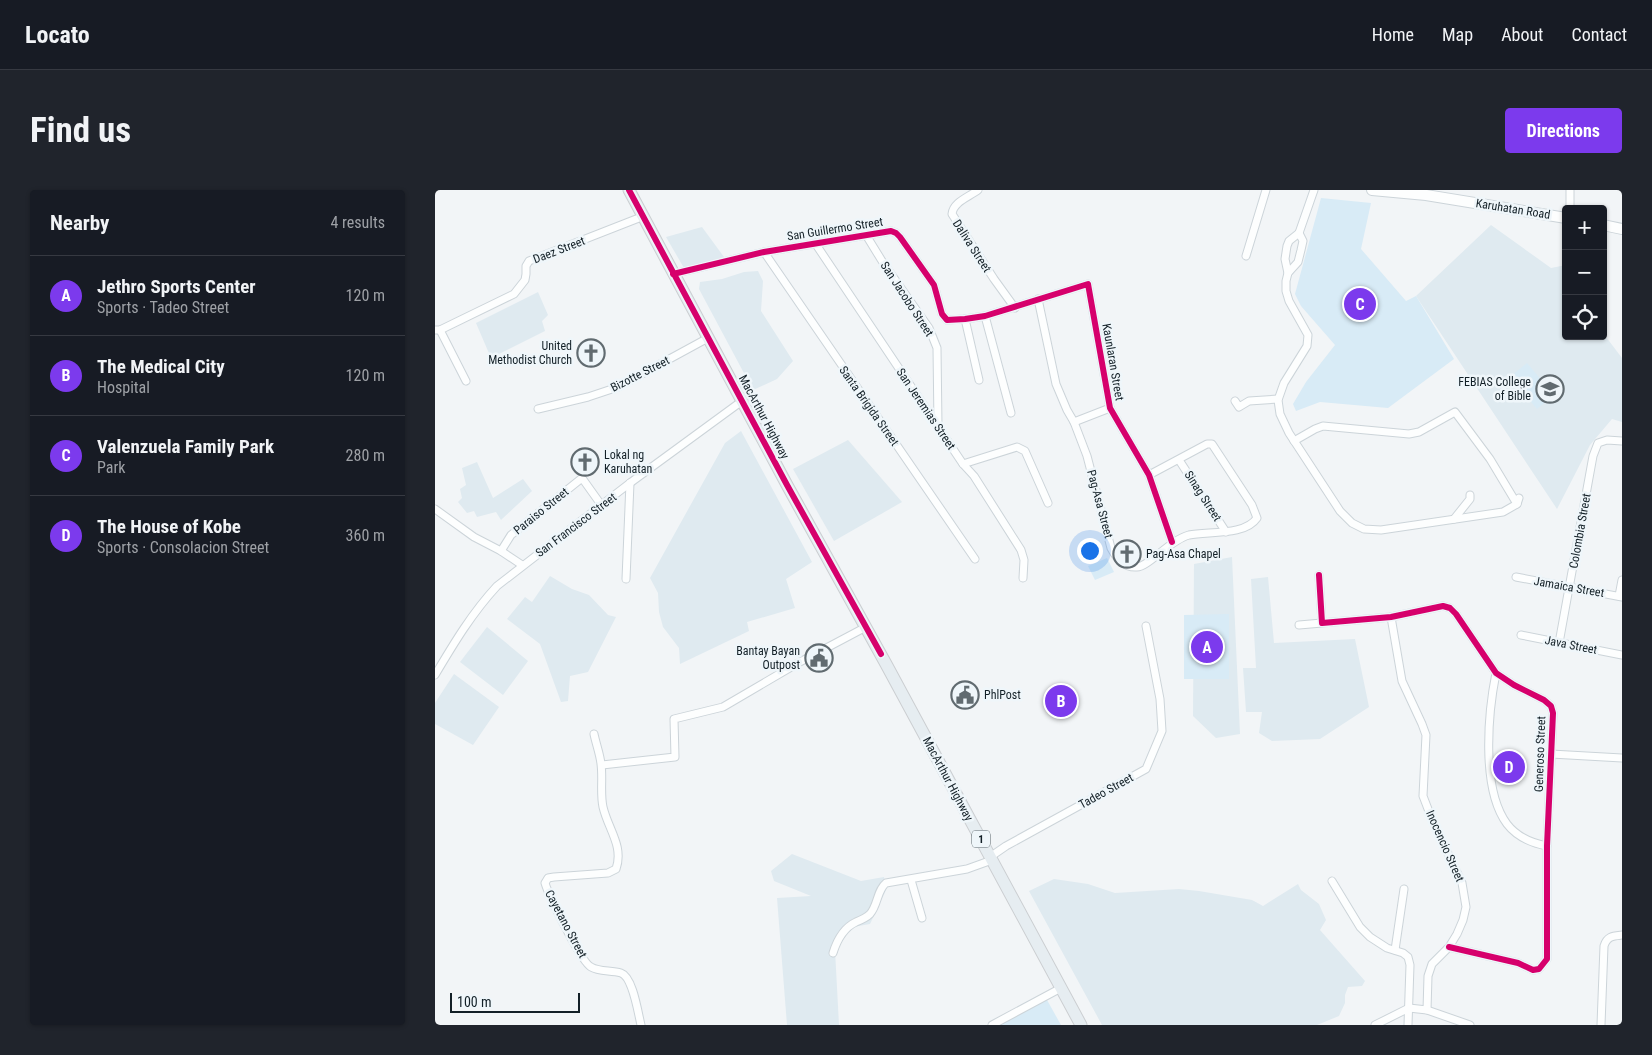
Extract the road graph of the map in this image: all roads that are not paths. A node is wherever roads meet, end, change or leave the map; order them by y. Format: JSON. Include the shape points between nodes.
{"nodes":[{"id":1,"x":629,"y":190,"type":"edge"},
{"id":2,"x":978,"y":190,"type":"edge"},
{"id":3,"x":1267,"y":190,"type":"edge"},
{"id":4,"x":1314,"y":190,"type":"edge"},
{"id":5,"x":1372,"y":190,"type":"edge"},
{"id":6,"x":1570,"y":190,"type":"edge"},
{"id":7,"x":1570,"y":205,"type":"edge"},
{"id":8,"x":644,"y":216,"type":"junction"},
{"id":9,"x":1562,"y":217,"type":"edge"},
{"id":10,"x":1607,"y":226,"type":"edge"},
{"id":11,"x":1622,"y":229,"type":"edge"},
{"id":12,"x":1299,"y":233,"type":"junction"},
{"id":13,"x":866,"y":235,"type":"junction"},
{"id":14,"x":815,"y":243,"type":"junction"},
{"id":15,"x":764,"y":252,"type":"junction"},
{"id":16,"x":1246,"y":256,"type":"dead end"},
{"id":17,"x":1288,"y":273,"type":"junction"},
{"id":18,"x":673,"y":274,"type":"junction"},
{"id":19,"x":1038,"y":298,"type":"junction"},
{"id":20,"x":1015,"y":308,"type":"junction"},
{"id":21,"x":985,"y":316,"type":"junction"},
{"id":22,"x":965,"y":319,"type":"junction"},
{"id":23,"x":438,"y":330,"type":"edge"},
{"id":24,"x":708,"y":338,"type":"junction"},
{"id":25,"x":979,"y":380,"type":"dead end"},
{"id":26,"x":466,"y":381,"type":"dead end"},
{"id":27,"x":1279,"y":399,"type":"junction"},
{"id":28,"x":742,"y":401,"type":"junction"},
{"id":29,"x":1235,"y":401,"type":"dead end"},
{"id":30,"x":1110,"y":408,"type":"junction"},
{"id":31,"x":538,"y":409,"type":"dead end"},
{"id":32,"x":1011,"y":413,"type":"dead end"},
{"id":33,"x":1074,"y":422,"type":"junction"},
{"id":34,"x":938,"y":426,"type":"junction"},
{"id":35,"x":1294,"y":440,"type":"junction"},
{"id":36,"x":1622,"y":441,"type":"edge"},
{"id":37,"x":1179,"y":460,"type":"junction"},
{"id":38,"x":963,"y":464,"type":"junction"},
{"id":39,"x":1149,"y":475,"type":"junction"},
{"id":40,"x":630,"y":483,"type":"junction"},
{"id":41,"x":1470,"y":494,"type":"dead end"},
{"id":42,"x":1048,"y":503,"type":"dead end"},
{"id":43,"x":602,"y":506,"type":"junction"},
{"id":44,"x":435,"y":509,"type":"edge"},
{"id":45,"x":1455,"y":519,"type":"junction"},
{"id":46,"x":1226,"y":532,"type":"junction"},
{"id":47,"x":1172,"y":542,"type":"junction"},
{"id":48,"x":501,"y":551,"type":"junction"},
{"id":49,"x":975,"y":560,"type":"dead end"},
{"id":50,"x":522,"y":565,"type":"junction"},
{"id":51,"x":1319,"y":575,"type":"dead end"},
{"id":52,"x":1516,"y":577,"type":"dead end"},
{"id":53,"x":626,"y":578,"type":"dead end"},
{"id":54,"x":1023,"y":578,"type":"dead end"},
{"id":55,"x":1622,"y":580,"type":"edge"},
{"id":56,"x":1570,"y":587,"type":"junction"},
{"id":57,"x":1620,"y":597,"type":"edge"},
{"id":58,"x":1391,"y":617,"type":"junction"},
{"id":59,"x":1322,"y":623,"type":"junction"},
{"id":60,"x":1299,"y":625,"type":"dead end"},
{"id":61,"x":1145,"y":626,"type":"dead end"},
{"id":62,"x":866,"y":627,"type":"junction"},
{"id":63,"x":1521,"y":636,"type":"dead end"},
{"id":64,"x":1559,"y":643,"type":"junction"},
{"id":65,"x":1622,"y":655,"type":"edge"},
{"id":66,"x":1496,"y":672,"type":"junction"},
{"id":67,"x":435,"y":675,"type":"edge"},
{"id":68,"x":593,"y":734,"type":"dead end"},
{"id":69,"x":1551,"y":754,"type":"junction"},
{"id":70,"x":1622,"y":758,"type":"edge"},
{"id":71,"x":601,"y":765,"type":"junction"},
{"id":72,"x":1547,"y":846,"type":"junction"},
{"id":73,"x":991,"y":858,"type":"junction"},
{"id":74,"x":911,"y":880,"type":"junction"},
{"id":75,"x":1332,"y":881,"type":"dead end"},
{"id":76,"x":1404,"y":890,"type":"dead end"},
{"id":77,"x":922,"y":918,"type":"dead end"},
{"id":78,"x":1622,"y":935,"type":"edge"},
{"id":79,"x":1449,"y":947,"type":"junction"},
{"id":80,"x":1395,"y":950,"type":"junction"},
{"id":81,"x":833,"y":953,"type":"dead end"},
{"id":82,"x":1061,"y":988,"type":"junction"},
{"id":83,"x":1409,"y":1008,"type":"junction"},
{"id":84,"x":1427,"y":1010,"type":"junction"},
{"id":85,"x":641,"y":1025,"type":"edge"},
{"id":86,"x":992,"y":1025,"type":"edge"},
{"id":87,"x":1081,"y":1025,"type":"edge"},
{"id":88,"x":1375,"y":1025,"type":"edge"},
{"id":89,"x":1408,"y":1025,"type":"edge"},
{"id":90,"x":1470,"y":1025,"type":"edge"},
{"id":91,"x":1601,"y":1025,"type":"edge"}],
"edges":[{"from":1,"to":8,"type":"highway","name":"MacArthur Highway","number":"1"},
{"from":2,"to":20,"type":"street","name":"Daliva Street","via":[[957,204],[952,214]]},
{"from":3,"to":16,"type":"street"},
{"from":4,"to":12,"type":"street"},
{"from":5,"to":9,"type":"main road","name":"Karuhatan Road","via":[[1426,195]]},
{"from":6,"to":7,"type":"street"},
{"from":8,"to":18,"type":"highway","name":"MacArthur Highway","number":"1"},
{"from":8,"to":23,"type":"street","name":"Daez Street","via":[[529,261],[525,280],[514,294]]},
{"from":10,"to":11,"type":"main road"},
{"from":12,"to":17,"type":"street","via":[[1303,241],[1298,262]]},
{"from":12,"to":17,"type":"street","via":[[1287,246]]},
{"from":13,"to":14,"type":"street","name":"San Guillermo Street"},
{"from":13,"to":22,"type":"street","name":"San Guillermo Street","via":[[896,233],[934,284],[944,318]]},
{"from":13,"to":34,"type":"street","name":"San Jacobo Street","via":[[929,328],[937,348]]},
{"from":14,"to":15,"type":"street","name":"San Guillermo Street"},
{"from":14,"to":34,"type":"street","name":"San Jeremias Street"},
{"from":15,"to":18,"type":"street","name":"San Guillermo Street"},
{"from":15,"to":49,"type":"street","name":"Santa Brigida Street"},
{"from":17,"to":27,"type":"street","via":[[1289,301],[1308,334],[1307,346],[1284,383]]},
{"from":18,"to":24,"type":"highway","name":"MacArthur Highway","number":"1"},
{"from":19,"to":20,"type":"street","name":"San Guillermo Street"},
{"from":19,"to":30,"type":"street","name":"Kaunlaran Street","via":[[1088,284]]},
{"from":19,"to":33,"type":"street","name":"Pag-Asa Street","via":[[1056,384]]},
{"from":20,"to":21,"type":"street","name":"San Guillermo Street"},
{"from":21,"to":22,"type":"street","name":"San Guillermo Street"},
{"from":21,"to":32,"type":"street"},
{"from":22,"to":25,"type":"street"},
{"from":23,"to":26,"type":"street"},
{"from":24,"to":28,"type":"highway","name":"MacArthur Highway","number":"1"},
{"from":24,"to":31,"type":"street","name":"Bizotte Street","via":[[618,387]]},
{"from":27,"to":29,"type":"street","via":[[1249,401],[1239,407]]},
{"from":27,"to":35,"type":"street","via":[[1280,414]]},
{"from":28,"to":40,"type":"street","name":"San Francisco Street"},
{"from":28,"to":62,"type":"highway","name":"MacArthur Highway","number":"1"},
{"from":30,"to":33,"type":"street"},
{"from":30,"to":39,"type":"street","name":"Kaunlaran Street"},
{"from":33,"to":47,"type":"street","name":"Pag-Asa Street","via":[[1116,557],[1123,564],[1143,566]]},
{"from":34,"to":38,"type":"street","name":"San Jeremias Street"},
{"from":35,"to":45,"type":"street","via":[[1340,510],[1352,523],[1364,529],[1381,530]]},
{"from":35,"to":45,"type":"street","via":[[1323,426],[1409,434],[1419,432],[1455,412],[1518,501],[1503,512]]},
{"from":36,"to":56,"type":"street","name":"Colombia Street","via":[[1598,443],[1593,456]]},
{"from":37,"to":39,"type":"street"},
{"from":37,"to":46,"type":"street","name":"Sinag Street"},
{"from":37,"to":46,"type":"street","name":"Pag-Asa Street","via":[[1212,444],[1257,518],[1255,522]]},
{"from":38,"to":42,"type":"street","via":[[1017,447],[1022,449]]},
{"from":38,"to":54,"type":"street","name":"San Jeremias Street","via":[[1021,550],[1025,560]]},
{"from":39,"to":47,"type":"street","name":"Kaunlaran Street"},
{"from":40,"to":43,"type":"street","name":"San Francisco Street"},
{"from":40,"to":53,"type":"street"},
{"from":41,"to":45,"type":"street","via":[[1470,499]]},
{"from":43,"to":48,"type":"street","name":"Paraiso Street","via":[[582,478],[511,535]]},
{"from":43,"to":50,"type":"street","name":"San Francisco Street"},
{"from":44,"to":48,"type":"street","via":[[474,537]]},
{"from":46,"to":47,"type":"street","name":"Pag-Asa Street","via":[[1199,533]]},
{"from":48,"to":50,"type":"street"},
{"from":50,"to":67,"type":"street","name":"San Francisco Street","via":[[481,602]]},
{"from":51,"to":59,"type":"street"},
{"from":52,"to":56,"type":"street","name":"Jamaica Street"},
{"from":55,"to":57,"type":"street"},
{"from":56,"to":57,"type":"street","name":"Jamaica Street"},
{"from":56,"to":64,"type":"street","name":"Colombia Street"},
{"from":58,"to":59,"type":"street","name":"Generoso Street"},
{"from":58,"to":66,"type":"street","name":"Generoso Street","via":[[1437,607],[1450,608]]},
{"from":58,"to":79,"type":"street","name":"Inocencio Street","via":[[1402,681],[1426,734],[1423,796],[1462,882],[1466,907]]},
{"from":59,"to":60,"type":"street","name":"Generoso Street"},
{"from":61,"to":73,"type":"street","name":"Tadeo Street","via":[[1160,699],[1162,731],[1146,770],[1006,846]]},
{"from":62,"to":71,"type":"street","via":[[723,707],[674,719],[675,758]]},
{"from":62,"to":73,"type":"highway","name":"MacArthur Highway","number":"1"},
{"from":63,"to":64,"type":"street","name":"Java Street"},
{"from":64,"to":65,"type":"street","name":"Java Street"},
{"from":66,"to":69,"type":"street","name":"Generoso Street","via":[[1551,706]]},
{"from":66,"to":72,"type":"street","via":[[1489,730],[1497,804],[1507,824],[1519,836]]},
{"from":68,"to":71,"type":"street","name":"Cayetano Street"},
{"from":69,"to":70,"type":"street"},
{"from":69,"to":72,"type":"street","name":"Generoso Street"},
{"from":71,"to":85,"type":"street","name":"Cayetano Street","via":[[606,819],[619,852],[616,869],[608,873],[548,878],[545,883],[575,946],[588,965],[594,969],[622,973],[627,978]]},
{"from":72,"to":79,"type":"street","name":"Generoso Street","via":[[1547,959],[1543,965],[1533,970],[1518,963]]},
{"from":73,"to":74,"type":"street","name":"Tadeo Street","via":[[967,869]]},
{"from":73,"to":82,"type":"highway","name":"MacArthur Highway","number":"1"},
{"from":74,"to":77,"type":"street"},
{"from":74,"to":81,"type":"street","name":"Tadeo Street","via":[[883,885],[874,909],[866,918],[846,928]]},
{"from":75,"to":80,"type":"street","via":[[1360,927],[1370,937]]},
{"from":76,"to":80,"type":"street"},
{"from":78,"to":91,"type":"street","via":[[1609,937],[1604,946]]},
{"from":79,"to":84,"type":"street","name":"Inocencio Street","via":[[1432,964]]},
{"from":80,"to":83,"type":"street","via":[[1403,953],[1411,965]]},
{"from":82,"to":86,"type":"street"},
{"from":82,"to":87,"type":"highway","name":"MacArthur Highway","number":"1"},
{"from":83,"to":84,"type":"street"},
{"from":83,"to":88,"type":"street"},
{"from":83,"to":89,"type":"street"},
{"from":84,"to":90,"type":"street"}]}
